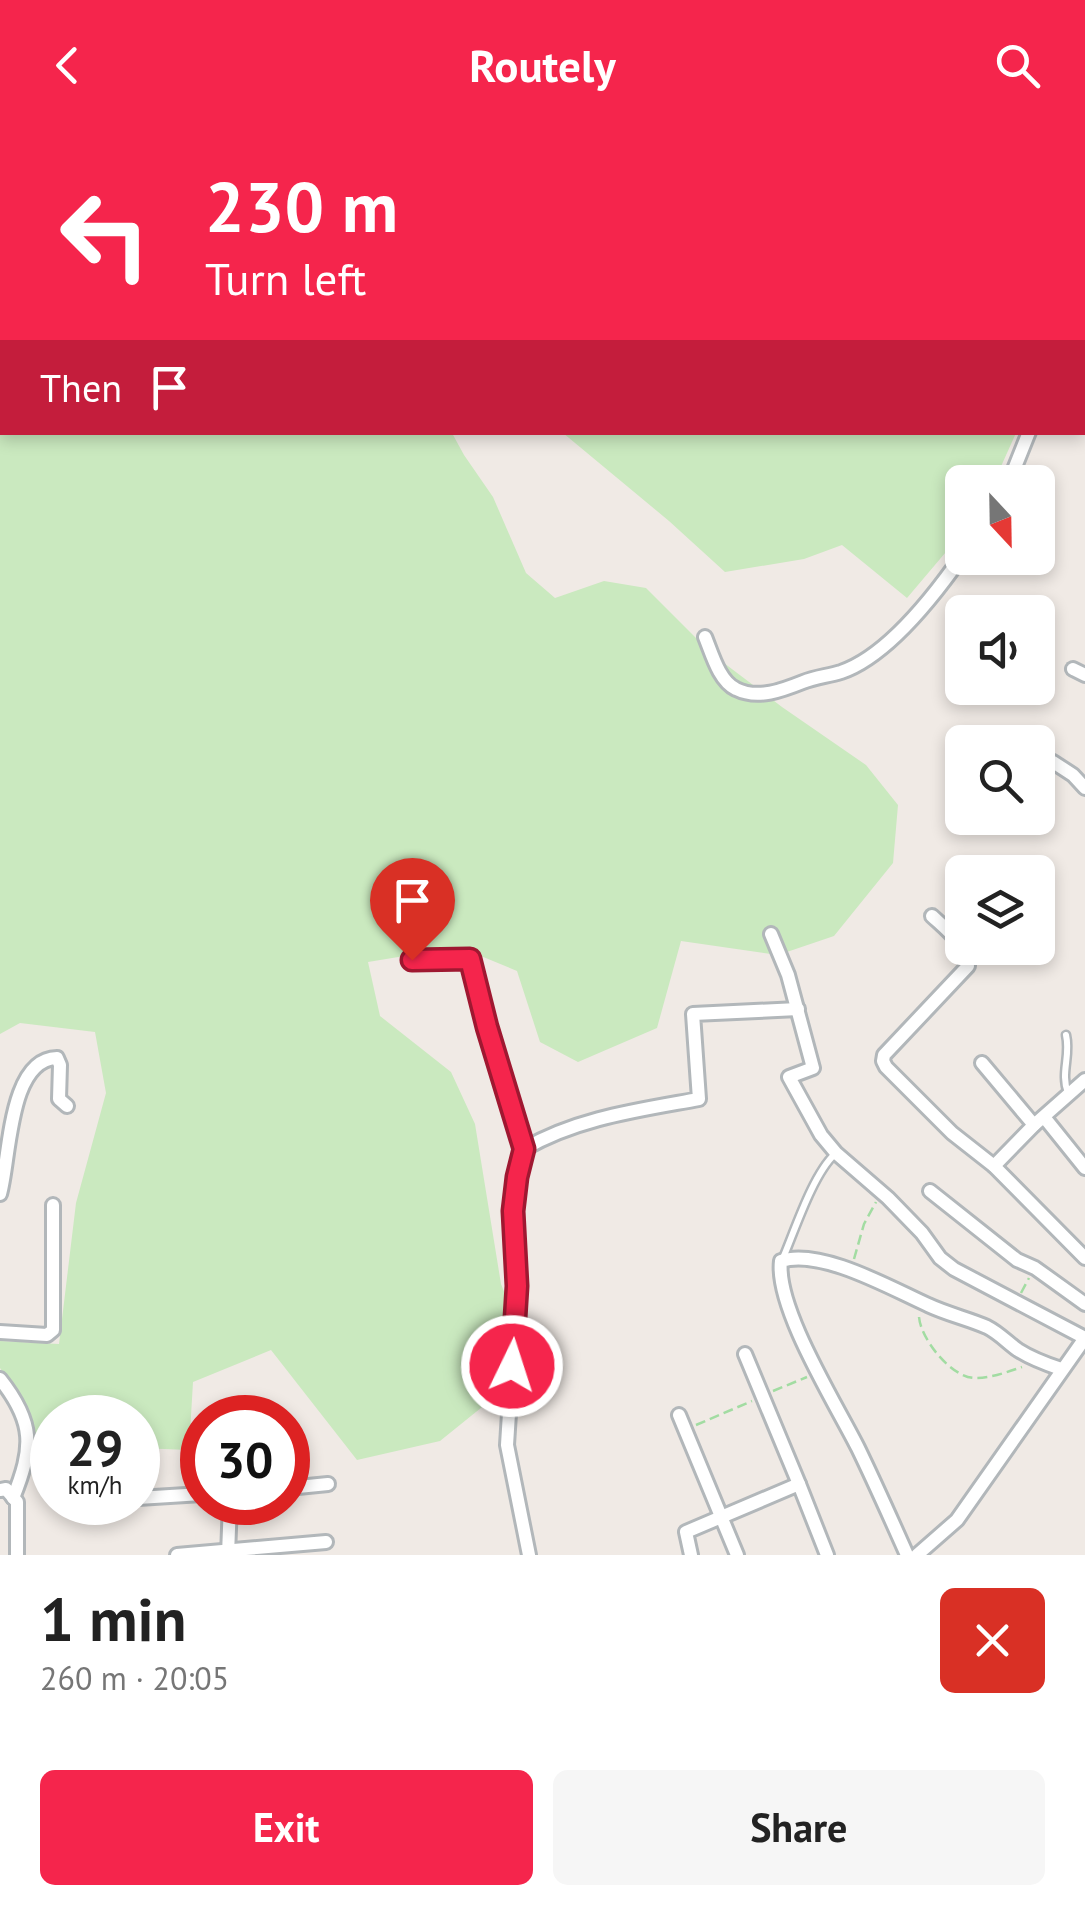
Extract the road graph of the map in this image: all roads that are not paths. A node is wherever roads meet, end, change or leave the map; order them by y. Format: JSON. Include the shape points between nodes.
{"nodes":[{"id":1,"x":1029,"y":435,"type":"edge"},
{"id":2,"x":1016,"y":465,"type":"edge"},
{"id":3,"x":947,"y":575,"type":"edge"},
{"id":4,"x":705,"y":637,"type":"dead end"},
{"id":5,"x":1055,"y":763,"type":"edge"},
{"id":6,"x":1085,"y":788,"type":"edge"},
{"id":7,"x":932,"y":916,"type":"dead end"},
{"id":8,"x":770,"y":934,"type":"dead end"},
{"id":9,"x":412,"y":960,"type":"dead end"},
{"id":10,"x":798,"y":1009,"type":"junction"},
{"id":11,"x":1066,"y":1034,"type":"dead end"},
{"id":12,"x":982,"y":1063,"type":"dead end"},
{"id":13,"x":1085,"y":1080,"type":"edge"},
{"id":14,"x":1068,"y":1094,"type":"junction"},
{"id":15,"x":68,"y":1106,"type":"dead end"},
{"id":16,"x":1039,"y":1121,"type":"junction"},
{"id":17,"x":524,"y":1149,"type":"junction"},
{"id":18,"x":836,"y":1153,"type":"junction"},
{"id":19,"x":994,"y":1166,"type":"junction"},
{"id":20,"x":1085,"y":1168,"type":"edge"},
{"id":21,"x":930,"y":1192,"type":"dead end"},
{"id":22,"x":0,"y":1194,"type":"edge"},
{"id":23,"x":53,"y":1205,"type":"dead end"},
{"id":24,"x":1085,"y":1258,"type":"edge"},
{"id":25,"x":781,"y":1261,"type":"junction"},
{"id":26,"x":1085,"y":1304,"type":"edge"},
{"id":27,"x":0,"y":1332,"type":"edge"},
{"id":28,"x":1085,"y":1338,"type":"edge"},
{"id":29,"x":746,"y":1354,"type":"dead end"},
{"id":30,"x":1061,"y":1369,"type":"junction"},
{"id":31,"x":0,"y":1380,"type":"edge"},
{"id":32,"x":679,"y":1415,"type":"dead end"},
{"id":33,"x":328,"y":1484,"type":"dead end"},
{"id":34,"x":799,"y":1484,"type":"junction"},
{"id":35,"x":310,"y":1486,"type":"edge"},
{"id":36,"x":0,"y":1490,"type":"edge"},
{"id":37,"x":14,"y":1498,"type":"junction"},
{"id":38,"x":722,"y":1516,"type":"junction"},
{"id":39,"x":229,"y":1525,"type":"edge"},
{"id":40,"x":326,"y":1542,"type":"dead end"},
{"id":41,"x":228,"y":1554,"type":"edge"},
{"id":42,"x":17,"y":1555,"type":"edge"},
{"id":43,"x":176,"y":1555,"type":"edge"},
{"id":44,"x":529,"y":1555,"type":"edge"},
{"id":45,"x":691,"y":1555,"type":"edge"},
{"id":46,"x":737,"y":1555,"type":"edge"},
{"id":47,"x":827,"y":1555,"type":"edge"},
{"id":48,"x":907,"y":1555,"type":"edge"},
{"id":49,"x":917,"y":1555,"type":"edge"}],
"edges":[{"from":1,"to":2,"type":"street"},
{"from":3,"to":4,"type":"street","via":[[870,656],[842,672],[772,693],[734,688]]},
{"from":5,"to":6,"type":"street"},
{"from":7,"to":19,"type":"street","via":[[967,955],[968,966],[883,1061]]},
{"from":8,"to":10,"type":"street"},
{"from":9,"to":17,"type":"street","via":[[470,959]]},
{"from":10,"to":17,"type":"street","via":[[693,1014],[699,1100],[586,1122]]},
{"from":10,"to":18,"type":"street","via":[[813,1068],[789,1077]]},
{"from":11,"to":14,"type":"lane"},
{"from":12,"to":16,"type":"street"},
{"from":13,"to":14,"type":"street"},
{"from":14,"to":16,"type":"street"},
{"from":15,"to":22,"type":"street","via":[[59,1099],[60,1065],[50,1058],[36,1066],[16,1100]]},
{"from":16,"to":19,"type":"street"},
{"from":16,"to":20,"type":"street"},
{"from":17,"to":44,"type":"street","via":[[513,1211],[517,1286],[507,1445]]},
{"from":18,"to":25,"type":"lane","via":[[818,1177]]},
{"from":18,"to":28,"type":"street","via":[[954,1269]]},
{"from":19,"to":24,"type":"street"},
{"from":21,"to":26,"type":"street"},
{"from":23,"to":27,"type":"street","via":[[54,1330]]},
{"from":25,"to":30,"type":"street","via":[[861,1272],[986,1327]]},
{"from":25,"to":48,"type":"street","via":[[790,1315]]},
{"from":28,"to":30,"type":"street"},
{"from":29,"to":34,"type":"street"},
{"from":30,"to":49,"type":"street","via":[[957,1520]]},
{"from":31,"to":37,"type":"street","via":[[29,1438]]},
{"from":32,"to":38,"type":"street"},
{"from":33,"to":35,"type":"street"},
{"from":34,"to":38,"type":"street"},
{"from":34,"to":47,"type":"street"},
{"from":36,"to":37,"type":"street"},
{"from":37,"to":42,"type":"street"},
{"from":38,"to":45,"type":"street","via":[[686,1532]]},
{"from":38,"to":46,"type":"street"},
{"from":39,"to":41,"type":"street"},
{"from":40,"to":41,"type":"street"},
{"from":41,"to":43,"type":"street"}]}
